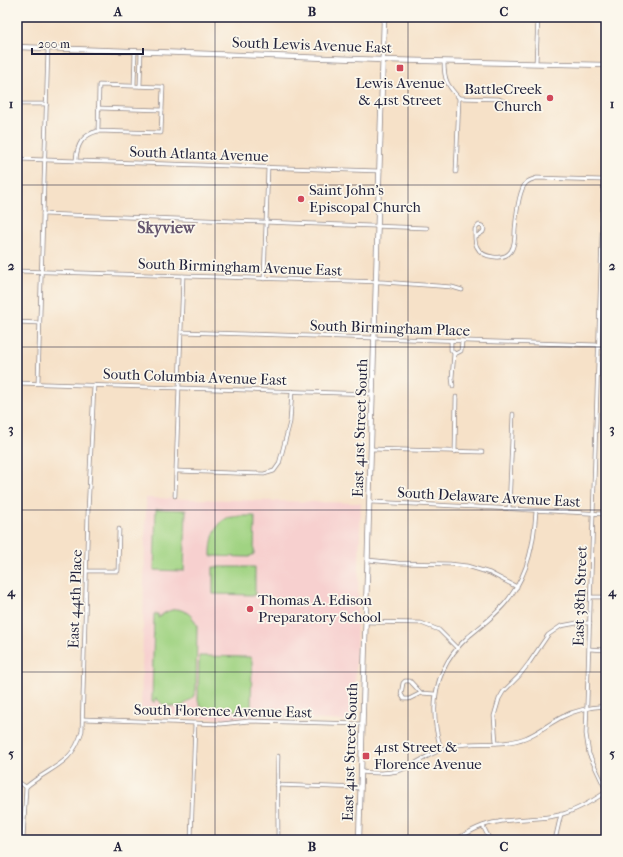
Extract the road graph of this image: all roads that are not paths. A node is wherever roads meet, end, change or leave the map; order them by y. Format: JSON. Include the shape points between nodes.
{"nodes":[{"id":1,"x":384,"y":17,"type":"edge"},
{"id":2,"x":538,"y":17,"type":"edge"},
{"id":3,"x":606,"y":17,"type":"edge"},
{"id":4,"x":17,"y":47,"type":"edge"},
{"id":5,"x":48,"y":48,"type":"junction"},
{"id":6,"x":135,"y":51,"type":"junction"},
{"id":7,"x":141,"y":51,"type":"junction"},
{"id":8,"x":383,"y":60,"type":"junction"},
{"id":9,"x":444,"y":62,"type":"junction"},
{"id":10,"x":536,"y":64,"type":"junction"},
{"id":11,"x":605,"y":65,"type":"edge"},
{"id":12,"x":134,"y":86,"type":"junction"},
{"id":13,"x":140,"y":86,"type":"junction"},
{"id":14,"x":459,"y":98,"type":"junction"},
{"id":15,"x":17,"y":104,"type":"edge"},
{"id":16,"x":47,"y":104,"type":"junction"},
{"id":17,"x":511,"y":105,"type":"dead end"},
{"id":18,"x":98,"y":108,"type":"junction"},
{"id":19,"x":162,"y":110,"type":"junction"},
{"id":20,"x":606,"y":110,"type":"edge"},
{"id":21,"x":98,"y":131,"type":"junction"},
{"id":22,"x":605,"y":145,"type":"edge"},
{"id":23,"x":17,"y":159,"type":"edge"},
{"id":24,"x":45,"y":160,"type":"junction"},
{"id":25,"x":76,"y":160,"type":"junction"},
{"id":26,"x":268,"y":167,"type":"junction"},
{"id":27,"x":380,"y":171,"type":"junction"},
{"id":28,"x":456,"y":172,"type":"dead end"},
{"id":29,"x":603,"y":180,"type":"junction"},
{"id":30,"x":604,"y":207,"type":"edge"},
{"id":31,"x":43,"y":214,"type":"junction"},
{"id":32,"x":266,"y":223,"type":"junction"},
{"id":33,"x":378,"y":227,"type":"junction"},
{"id":34,"x":427,"y":228,"type":"dead end"},
{"id":35,"x":475,"y":237,"type":"dead end"},
{"id":36,"x":17,"y":271,"type":"edge"},
{"id":37,"x":41,"y":272,"type":"junction"},
{"id":38,"x":183,"y":276,"type":"junction"},
{"id":39,"x":264,"y":279,"type":"junction"},
{"id":40,"x":376,"y":282,"type":"junction"},
{"id":41,"x":600,"y":288,"type":"junction"},
{"id":42,"x":606,"y":288,"type":"edge"},
{"id":43,"x":462,"y":290,"type":"dead end"},
{"id":44,"x":17,"y":322,"type":"edge"},
{"id":45,"x":40,"y":323,"type":"junction"},
{"id":46,"x":181,"y":332,"type":"junction"},
{"id":47,"x":375,"y":338,"type":"junction"},
{"id":48,"x":450,"y":340,"type":"junction"},
{"id":49,"x":462,"y":341,"type":"junction"},
{"id":50,"x":598,"y":345,"type":"junction"},
{"id":51,"x":454,"y":353,"type":"junction"},
{"id":52,"x":17,"y":382,"type":"edge"},
{"id":53,"x":38,"y":383,"type":"junction"},
{"id":54,"x":94,"y":385,"type":"junction"},
{"id":55,"x":453,"y":386,"type":"dead end"},
{"id":56,"x":179,"y":387,"type":"junction"},
{"id":57,"x":292,"y":391,"type":"junction"},
{"id":58,"x":373,"y":394,"type":"junction"},
{"id":59,"x":456,"y":397,"type":"dead end"},
{"id":60,"x":513,"y":414,"type":"dead end"},
{"id":61,"x":371,"y":449,"type":"junction"},
{"id":62,"x":455,"y":452,"type":"junction"},
{"id":63,"x":482,"y":452,"type":"dead end"},
{"id":64,"x":177,"y":471,"type":"junction"},
{"id":65,"x":176,"y":496,"type":"dead end"},
{"id":66,"x":370,"y":502,"type":"junction"},
{"id":67,"x":509,"y":509,"type":"junction"},
{"id":68,"x":536,"y":511,"type":"junction"},
{"id":69,"x":594,"y":513,"type":"junction"},
{"id":70,"x":606,"y":514,"type":"edge"},
{"id":71,"x":119,"y":529,"type":"dead end"},
{"id":72,"x":368,"y":560,"type":"junction"},
{"id":73,"x":88,"y":570,"type":"junction"},
{"id":74,"x":517,"y":587,"type":"junction"},
{"id":75,"x":591,"y":597,"type":"junction"},
{"id":76,"x":606,"y":597,"type":"edge"},
{"id":77,"x":366,"y":622,"type":"junction"},
{"id":78,"x":590,"y":623,"type":"junction"},
{"id":79,"x":457,"y":648,"type":"junction"},
{"id":80,"x":589,"y":649,"type":"junction"},
{"id":81,"x":606,"y":650,"type":"edge"},
{"id":82,"x":421,"y":692,"type":"junction"},
{"id":83,"x":435,"y":694,"type":"junction"},
{"id":84,"x":606,"y":706,"type":"edge"},
{"id":85,"x":587,"y":708,"type":"junction"},
{"id":86,"x":83,"y":719,"type":"junction"},
{"id":87,"x":195,"y":722,"type":"junction"},
{"id":88,"x":363,"y":724,"type":"junction"},
{"id":89,"x":496,"y":743,"type":"junction"},
{"id":90,"x":440,"y":749,"type":"junction"},
{"id":91,"x":278,"y":756,"type":"dead end"},
{"id":92,"x":361,"y":772,"type":"junction"},
{"id":93,"x":17,"y":781,"type":"edge"},
{"id":94,"x":277,"y":786,"type":"junction"},
{"id":95,"x":26,"y":788,"type":"junction"},
{"id":96,"x":361,"y":788,"type":"junction"},
{"id":97,"x":606,"y":791,"type":"edge"},
{"id":98,"x":561,"y":814,"type":"junction"},
{"id":99,"x":483,"y":826,"type":"junction"},
{"id":100,"x":24,"y":840,"type":"edge"},
{"id":101,"x":191,"y":840,"type":"edge"},
{"id":102,"x":278,"y":840,"type":"edge"},
{"id":103,"x":359,"y":840,"type":"edge"},
{"id":104,"x":456,"y":840,"type":"edge"},
{"id":105,"x":490,"y":840,"type":"edge"},
{"id":106,"x":555,"y":840,"type":"edge"}],
"edges":[{"from":1,"to":8,"type":"main road","name":"East 41st Street South"},
{"from":2,"to":10,"type":"street"},
{"from":3,"to":11,"type":"street"},
{"from":4,"to":5,"type":"main road","name":"South Lewis Avenue East"},
{"from":5,"to":6,"type":"main road","name":"South Lewis Avenue East"},
{"from":5,"to":16,"type":"street"},
{"from":6,"to":7,"type":"main road","name":"South Lewis Avenue East"},
{"from":6,"to":12,"type":"street"},
{"from":7,"to":8,"type":"main road","name":"South Lewis Avenue East"},
{"from":7,"to":13,"type":"street"},
{"from":8,"to":9,"type":"main road","name":"South Lewis Avenue East"},
{"from":8,"to":27,"type":"main road","name":"East 41st Street South"},
{"from":9,"to":10,"type":"main road","name":"South Lewis Avenue East"},
{"from":9,"to":14,"type":"street","via":[[445,79]]},
{"from":10,"to":11,"type":"main road","name":"South Lewis Avenue East"},
{"from":12,"to":13,"type":"street"},
{"from":12,"to":18,"type":"street","via":[[99,85]]},
{"from":13,"to":19,"type":"street","via":[[163,86]]},
{"from":14,"to":17,"type":"street","via":[[499,99]]},
{"from":14,"to":28,"type":"street"},
{"from":15,"to":16,"type":"street"},
{"from":16,"to":24,"type":"street"},
{"from":18,"to":19,"type":"street"},
{"from":18,"to":21,"type":"street"},
{"from":19,"to":21,"type":"street","via":[[161,133]]},
{"from":20,"to":22,"type":"street","name":"East 38th Street"},
{"from":21,"to":25,"type":"street","via":[[88,134],[81,140]]},
{"from":22,"to":29,"type":"street","name":"East 38th Street"},
{"from":23,"to":24,"type":"street","name":"South Atlanta Avenue"},
{"from":24,"to":25,"type":"street","name":"South Atlanta Avenue"},
{"from":24,"to":31,"type":"street"},
{"from":25,"to":26,"type":"street","name":"South Atlanta Avenue"},
{"from":26,"to":27,"type":"street","name":"South Atlanta Avenue"},
{"from":26,"to":32,"type":"street"},
{"from":27,"to":33,"type":"main road","name":"East 41st Street South"},
{"from":29,"to":30,"type":"street","name":"East 38th Street"},
{"from":29,"to":35,"type":"street","via":[[529,180],[521,192],[511,252],[502,257],[484,254],[476,246]]},
{"from":30,"to":41,"type":"street","name":"East 38th Street"},
{"from":31,"to":32,"type":"street"},
{"from":31,"to":37,"type":"street"},
{"from":32,"to":33,"type":"street"},
{"from":32,"to":39,"type":"street"},
{"from":33,"to":34,"type":"street"},
{"from":33,"to":40,"type":"main road","name":"East 41st Street South"},
{"from":36,"to":37,"type":"street","name":"South Birmingham Avenue East"},
{"from":37,"to":38,"type":"street","name":"South Birmingham Avenue East"},
{"from":37,"to":45,"type":"street"},
{"from":38,"to":39,"type":"street","name":"South Birmingham Avenue East"},
{"from":38,"to":46,"type":"street"},
{"from":39,"to":40,"type":"street","name":"South Birmingham Avenue East"},
{"from":40,"to":43,"type":"street","name":"South Birmingham Avenue East","via":[[452,287]]},
{"from":40,"to":47,"type":"main road","name":"East 41st Street South"},
{"from":41,"to":42,"type":"street"},
{"from":41,"to":50,"type":"street","name":"East 38th Street"},
{"from":44,"to":45,"type":"street"},
{"from":45,"to":53,"type":"street"},
{"from":46,"to":47,"type":"street","name":"South Birmingham Place"},
{"from":46,"to":56,"type":"street"},
{"from":47,"to":48,"type":"street","name":"South Birmingham Place"},
{"from":47,"to":58,"type":"main road","name":"East 41st Street South"},
{"from":48,"to":49,"type":"street","name":"South Birmingham Place"},
{"from":48,"to":51,"type":"street"},
{"from":49,"to":50,"type":"street","name":"South Birmingham Place"},
{"from":49,"to":51,"type":"street","via":[[461,351],[458,354]]},
{"from":50,"to":69,"type":"street","name":"East 38th Street"},
{"from":51,"to":55,"type":"street"},
{"from":52,"to":53,"type":"street","name":"South Columbia Avenue East"},
{"from":53,"to":54,"type":"street","name":"South Columbia Avenue East"},
{"from":54,"to":56,"type":"street","name":"South Columbia Avenue East"},
{"from":54,"to":73,"type":"street","name":"East 44th Place"},
{"from":56,"to":57,"type":"street","name":"South Columbia Avenue East"},
{"from":56,"to":64,"type":"street"},
{"from":57,"to":58,"type":"street","name":"South Columbia Avenue East"},
{"from":57,"to":64,"type":"street","via":[[290,422],[279,464],[274,471],[264,474]]},
{"from":58,"to":61,"type":"main road","name":"East 41st Street South"},
{"from":59,"to":62,"type":"street"},
{"from":60,"to":67,"type":"street"},
{"from":61,"to":62,"type":"street"},
{"from":61,"to":66,"type":"main road","name":"East 41st Street South"},
{"from":62,"to":63,"type":"street"},
{"from":64,"to":65,"type":"street"},
{"from":66,"to":67,"type":"street","name":"South Delaware Avenue East"},
{"from":66,"to":72,"type":"main road","name":"East 41st Street South"},
{"from":67,"to":68,"type":"street","name":"South Delaware Avenue East"},
{"from":68,"to":69,"type":"street","name":"South Delaware Avenue East"},
{"from":68,"to":74,"type":"street","via":[[532,547],[526,569]]},
{"from":69,"to":70,"type":"street","name":"South Delaware Avenue East"},
{"from":69,"to":75,"type":"street","name":"East 38th Street"},
{"from":71,"to":73,"type":"street","via":[[118,571]]},
{"from":72,"to":74,"type":"street","via":[[467,566],[490,573]]},
{"from":72,"to":77,"type":"main road","name":"East 41st Street South"},
{"from":73,"to":86,"type":"street","name":"East 44th Place"},
{"from":74,"to":79,"type":"street","via":[[495,615]]},
{"from":75,"to":76,"type":"street"},
{"from":75,"to":78,"type":"street","name":"East 38th Street"},
{"from":77,"to":79,"type":"street","via":[[421,622],[439,630]]},
{"from":77,"to":88,"type":"main road","name":"East 41st Street South"},
{"from":78,"to":80,"type":"street","name":"East 38th Street"},
{"from":78,"to":89,"type":"street","via":[[560,626],[542,642],[529,663],[499,699],[494,716]]},
{"from":79,"to":83,"type":"street","via":[[443,671]]},
{"from":80,"to":81,"type":"street"},
{"from":80,"to":85,"type":"street","name":"East 38th Street"},
{"from":82,"to":82,"type":"street","via":[[410,681],[402,683],[404,699]]},
{"from":82,"to":83,"type":"street"},
{"from":83,"to":90,"type":"street","via":[[434,718]]},
{"from":84,"to":85,"type":"street"},
{"from":85,"to":89,"type":"street","via":[[564,716],[526,738]]},
{"from":85,"to":97,"type":"street","name":"East 38th Street","via":[[586,740]]},
{"from":86,"to":87,"type":"street","name":"South Florence Avenue East"},
{"from":86,"to":95,"type":"street","name":"East 44th Place","via":[[77,745],[68,758]]},
{"from":87,"to":88,"type":"street","name":"South Florence Avenue East"},
{"from":87,"to":101,"type":"street"},
{"from":88,"to":92,"type":"main road","name":"East 41st Street South"},
{"from":89,"to":90,"type":"street","via":[[463,744]]},
{"from":90,"to":92,"type":"street","via":[[401,770],[388,773]]},
{"from":91,"to":94,"type":"street"},
{"from":92,"to":96,"type":"main road","name":"East 41st Street South"},
{"from":93,"to":95,"type":"street"},
{"from":94,"to":96,"type":"street"},
{"from":94,"to":102,"type":"street"},
{"from":95,"to":100,"type":"street"},
{"from":96,"to":103,"type":"main road","name":"East 41st Street South"},
{"from":97,"to":98,"type":"street","via":[[585,805]]},
{"from":98,"to":99,"type":"street"},
{"from":98,"to":106,"type":"street"},
{"from":99,"to":104,"type":"street"},
{"from":99,"to":105,"type":"street"}]}
